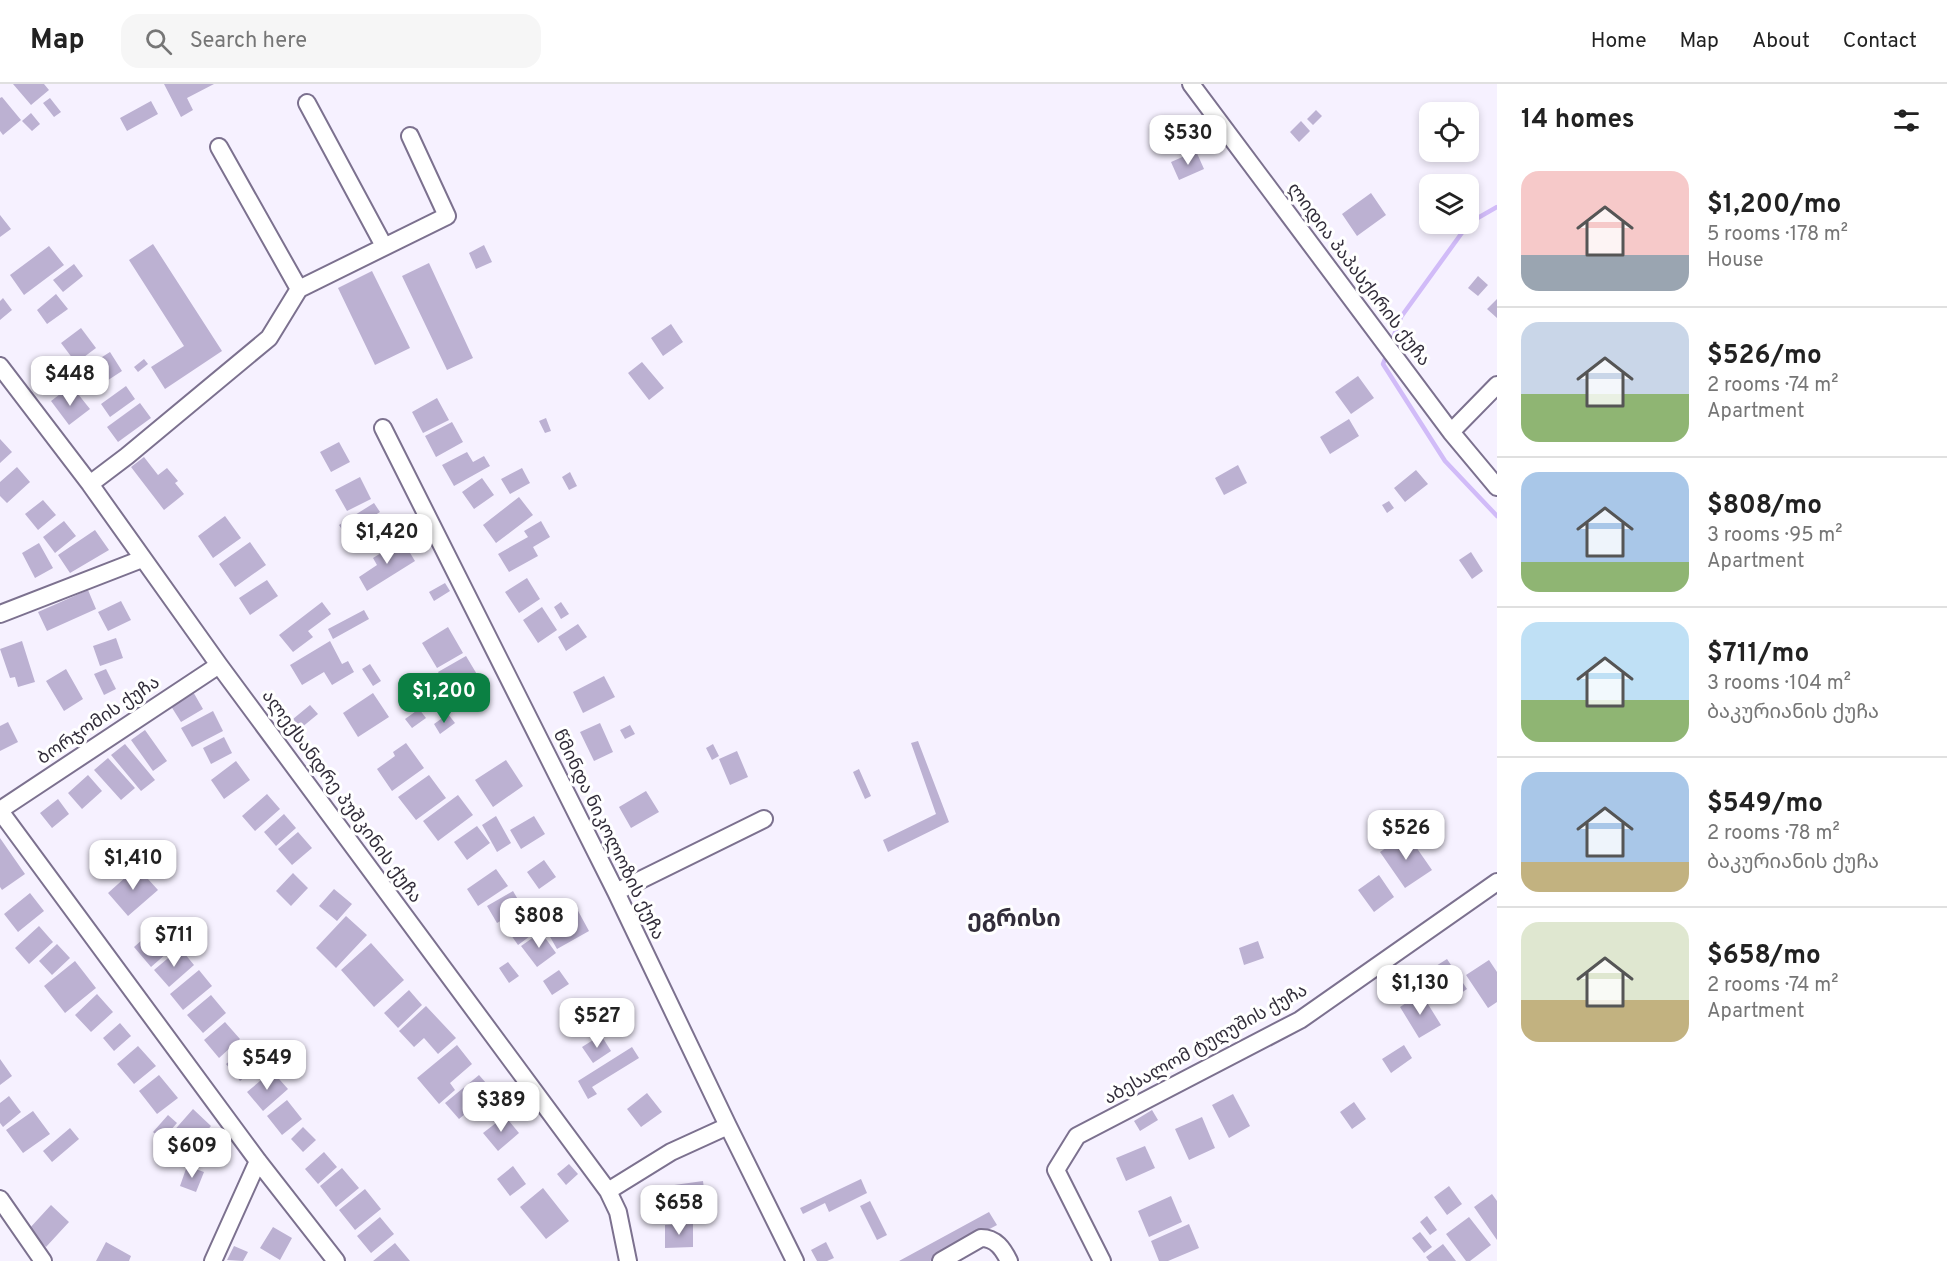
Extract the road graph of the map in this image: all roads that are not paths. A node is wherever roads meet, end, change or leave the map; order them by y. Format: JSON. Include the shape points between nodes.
{"nodes":[{"id":1,"x":1191,"y":84,"type":"edge"},
{"id":2,"x":307,"y":103,"type":"dead end"},
{"id":3,"x":410,"y":136,"type":"dead end"},
{"id":4,"x":219,"y":147,"type":"dead end"},
{"id":5,"x":384,"y":246,"type":"junction"},
{"id":6,"x":299,"y":289,"type":"junction"},
{"id":7,"x":0,"y":366,"type":"edge"},
{"id":8,"x":1497,"y":385,"type":"edge"},
{"id":9,"x":383,"y":428,"type":"dead end"},
{"id":10,"x":1451,"y":432,"type":"junction"},
{"id":11,"x":90,"y":484,"type":"junction"},
{"id":12,"x":1497,"y":487,"type":"edge"},
{"id":13,"x":142,"y":559,"type":"junction"},
{"id":14,"x":0,"y":614,"type":"edge"},
{"id":15,"x":219,"y":664,"type":"junction"},
{"id":16,"x":0,"y":811,"type":"edge"},
{"id":17,"x":764,"y":819,"type":"dead end"},
{"id":18,"x":1497,"y":882,"type":"edge"},
{"id":19,"x":616,"y":892,"type":"junction"},
{"id":20,"x":728,"y":1126,"type":"junction"},
{"id":21,"x":258,"y":1161,"type":"junction"},
{"id":22,"x":608,"y":1191,"type":"junction"},
{"id":23,"x":0,"y":1199,"type":"edge"},
{"id":24,"x":43,"y":1261,"type":"edge"},
{"id":25,"x":213,"y":1261,"type":"edge"},
{"id":26,"x":336,"y":1261,"type":"edge"},
{"id":27,"x":628,"y":1261,"type":"edge"},
{"id":28,"x":795,"y":1261,"type":"edge"},
{"id":29,"x":941,"y":1261,"type":"edge"},
{"id":30,"x":1009,"y":1261,"type":"edge"},
{"id":31,"x":1102,"y":1261,"type":"edge"}],
"edges":[{"from":1,"to":10,"type":"street","name":"ლიდია პაპასქირის ქუჩა"},
{"from":2,"to":5,"type":"street"},
{"from":3,"to":5,"type":"street","via":[[447,216]]},
{"from":4,"to":6,"type":"street"},
{"from":5,"to":6,"type":"street"},
{"from":6,"to":11,"type":"street","via":[[269,338]]},
{"from":7,"to":11,"type":"street","name":"ალექსანდრე პუშკინის ქუჩა"},
{"from":8,"to":10,"type":"street"},
{"from":9,"to":19,"type":"street","name":"წმინდა ნიკოლოზის ქუჩა"},
{"from":10,"to":12,"type":"street","name":"ლიდია პაპასქირის ქუჩა"},
{"from":11,"to":13,"type":"street","name":"ალექსანდრე პუშკინის ქუჩა"},
{"from":13,"to":14,"type":"street"},
{"from":13,"to":15,"type":"street","name":"ალექსანდრე პუშკინის ქუჩა"},
{"from":15,"to":16,"type":"street","name":"ბორჯომის ქუჩა"},
{"from":15,"to":22,"type":"street","name":"ალექსანდრე პუშკინის ქუჩა"},
{"from":16,"to":21,"type":"street"},
{"from":17,"to":19,"type":"street"},
{"from":18,"to":31,"type":"street","name":"აბესალომ ტუღუშის ქუჩა","via":[[1300,1020],[1077,1136],[1056,1170]]},
{"from":19,"to":20,"type":"street","name":"წმინდა ნიკოლოზის ქუჩა"},
{"from":20,"to":22,"type":"street","via":[[671,1152]]},
{"from":20,"to":28,"type":"street","name":"წმინდა ნიკოლოზის ქუჩა"},
{"from":21,"to":25,"type":"street"},
{"from":21,"to":26,"type":"street"},
{"from":22,"to":27,"type":"street","name":"ალექსანდრე პუშკინის ქუჩა","via":[[618,1212]]},
{"from":23,"to":24,"type":"street"},
{"from":29,"to":30,"type":"street","via":[[981,1238],[998,1243]]}]}
